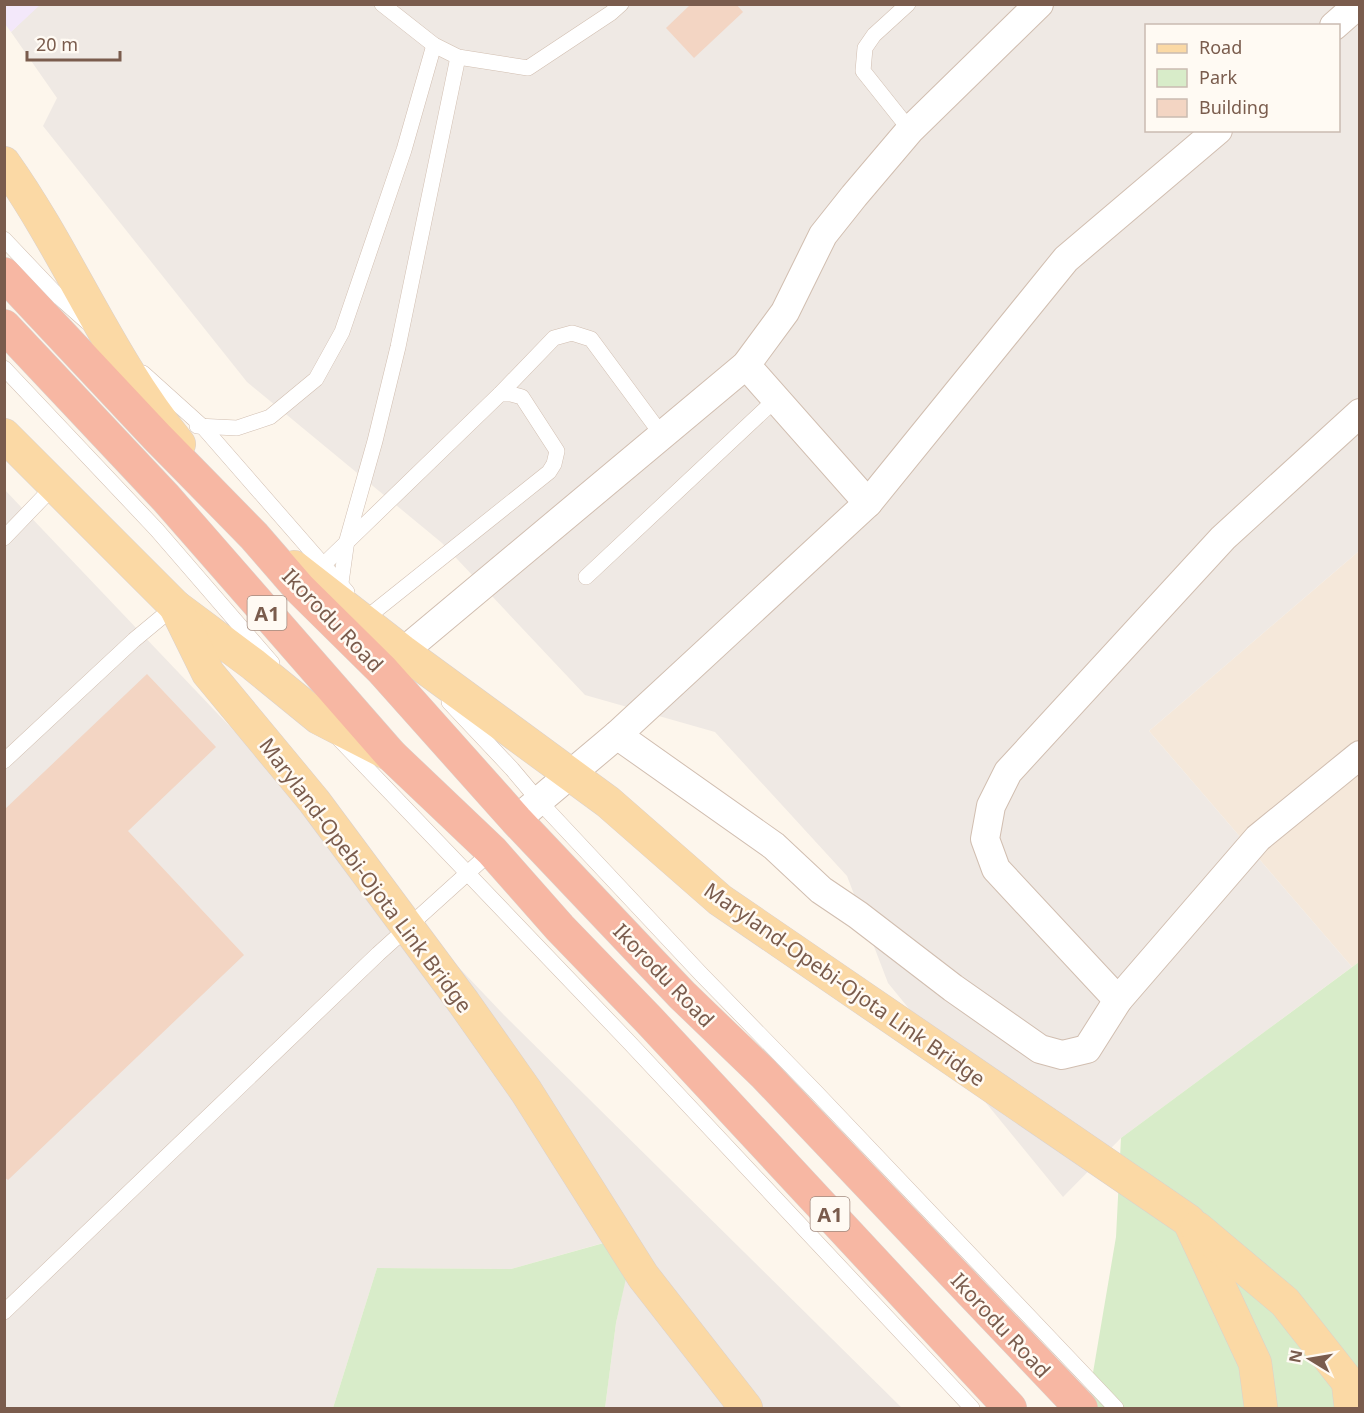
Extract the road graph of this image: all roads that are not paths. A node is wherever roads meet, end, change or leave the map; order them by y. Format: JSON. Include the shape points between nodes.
{"nodes":[{"id":1,"x":382,"y":4,"type":"edge"},
{"id":2,"x":621,"y":4,"type":"edge"},
{"id":3,"x":908,"y":4,"type":"edge"},
{"id":4,"x":1039,"y":4,"type":"edge"},
{"id":5,"x":1359,"y":4,"type":"edge"},
{"id":6,"x":1336,"y":24,"type":"edge"},
{"id":7,"x":434,"y":45,"type":"junction"},
{"id":8,"x":458,"y":57,"type":"junction"},
{"id":9,"x":910,"y":130,"type":"junction"},
{"id":10,"x":1216,"y":132,"type":"edge"},
{"id":11,"x":4,"y":163,"type":"edge"},
{"id":12,"x":4,"y":240,"type":"edge"},
{"id":13,"x":4,"y":274,"type":"edge"},
{"id":14,"x":4,"y":326,"type":"edge"},
{"id":15,"x":115,"y":348,"type":"junction"},
{"id":16,"x":746,"y":365,"type":"junction"},
{"id":17,"x":4,"y":368,"type":"edge"},
{"id":18,"x":500,"y":394,"type":"junction"},
{"id":19,"x":776,"y":399,"type":"junction"},
{"id":20,"x":1359,"y":413,"type":"edge"},
{"id":21,"x":151,"y":421,"type":"junction"},
{"id":22,"x":203,"y":427,"type":"junction"},
{"id":23,"x":4,"y":435,"type":"edge"},
{"id":24,"x":662,"y":435,"type":"junction"},
{"id":25,"x":55,"y":485,"type":"junction"},
{"id":26,"x":868,"y":503,"type":"junction"},
{"id":27,"x":4,"y":538,"type":"edge"},
{"id":28,"x":347,"y":540,"type":"junction"},
{"id":29,"x":311,"y":577,"type":"junction"},
{"id":30,"x":586,"y":578,"type":"dead end"},
{"id":31,"x":176,"y":606,"type":"junction"},
{"id":32,"x":349,"y":614,"type":"junction"},
{"id":33,"x":392,"y":661,"type":"junction"},
{"id":34,"x":319,"y":718,"type":"junction"},
{"id":35,"x":617,"y":735,"type":"junction"},
{"id":36,"x":391,"y":754,"type":"junction"},
{"id":37,"x":1359,"y":755,"type":"edge"},
{"id":38,"x":4,"y":761,"type":"edge"},
{"id":39,"x":571,"y":775,"type":"junction"},
{"id":40,"x":527,"y":810,"type":"junction"},
{"id":41,"x":492,"y":851,"type":"junction"},
{"id":42,"x":469,"y":874,"type":"junction"},
{"id":43,"x":408,"y":927,"type":"junction"},
{"id":44,"x":692,"y":984,"type":"junction"},
{"id":45,"x":1118,"y":1000,"type":"junction"},
{"id":46,"x":639,"y":1031,"type":"junction"},
{"id":47,"x":1189,"y":1221,"type":"junction"},
{"id":48,"x":4,"y":1312,"type":"edge"},
{"id":49,"x":746,"y":1408,"type":"edge"},
{"id":50,"x":972,"y":1408,"type":"edge"},
{"id":51,"x":1010,"y":1408,"type":"edge"},
{"id":52,"x":1081,"y":1408,"type":"edge"},
{"id":53,"x":1116,"y":1408,"type":"edge"},
{"id":54,"x":1261,"y":1408,"type":"edge"},
{"id":55,"x":1350,"y":1408,"type":"edge"}],
"edges":[{"from":1,"to":7,"type":"lane"},
{"from":2,"to":8,"type":"lane","via":[[528,68]]},
{"from":3,"to":9,"type":"lane","via":[[865,48],[863,71]]},
{"from":4,"to":9,"type":"street"},
{"from":5,"to":6,"type":"street"},
{"from":7,"to":8,"type":"lane"},
{"from":7,"to":22,"type":"lane","via":[[404,150],[346,322],[316,379],[270,417],[237,428]]},
{"from":8,"to":28,"type":"lane","via":[[398,347]]},
{"from":9,"to":16,"type":"street","via":[[823,235],[785,312]]},
{"from":10,"to":26,"type":"street","via":[[1066,259]]},
{"from":11,"to":15,"type":"main road","name":"Ikorodu Road","via":[[27,195]]},
{"from":12,"to":15,"type":"lane"},
{"from":13,"to":21,"type":"highway","name":"Ikorodu Road","number":"A1"},
{"from":14,"to":36,"type":"highway","name":"Ikorodu Road","number":"A1","via":[[166,498]]},
{"from":15,"to":21,"type":"main road","name":"Ikorodu Road"},
{"from":15,"to":22,"type":"lane"},
{"from":16,"to":19,"type":"street"},
{"from":16,"to":24,"type":"street"},
{"from":17,"to":34,"type":"lane","via":[[158,530]]},
{"from":18,"to":24,"type":"lane","via":[[554,338],[572,333],[591,339]]},
{"from":18,"to":28,"type":"lane"},
{"from":18,"to":32,"type":"lane","via":[[522,397],[557,451],[549,472]]},
{"from":19,"to":26,"type":"street"},
{"from":19,"to":30,"type":"lane"},
{"from":20,"to":45,"type":"street","via":[[1223,538],[1008,772],[991,806],[985,840],[996,868]]},
{"from":21,"to":22,"type":"lane"},
{"from":21,"to":29,"type":"highway","name":"Ikorodu Road","number":"A1","via":[[254,536]]},
{"from":22,"to":29,"type":"lane"},
{"from":23,"to":25,"type":"main road","name":"Ikorodu Road"},
{"from":24,"to":33,"type":"street"},
{"from":25,"to":27,"type":"lane"},
{"from":25,"to":31,"type":"main road","name":"Ikorodu Road"},
{"from":26,"to":35,"type":"street"},
{"from":28,"to":29,"type":"lane"},
{"from":28,"to":32,"type":"lane"},
{"from":29,"to":32,"type":"highway","name":"Ikorodu Road","number":"A1"},
{"from":31,"to":34,"type":"main road","name":"Ikorodu Road"},
{"from":31,"to":38,"type":"lane"},
{"from":31,"to":43,"type":"main road","name":"Maryland-Opebi-Ojota Link Bridge","via":[[208,673],[314,801]]},
{"from":32,"to":33,"type":"highway","name":"Ikorodu Road","number":"A1"},
{"from":33,"to":39,"type":"main road","name":"Maryland-Opebi-Ojota Link Bridge"},
{"from":33,"to":40,"type":"highway","name":"Ikorodu Road","number":"A1"},
{"from":34,"to":36,"type":"main road","name":"Ikorodu Road"},
{"from":34,"to":42,"type":"lane"},
{"from":35,"to":39,"type":"street"},
{"from":35,"to":45,"type":"street","via":[[774,846],[821,890],[1040,1049],[1062,1055],[1087,1049]]},
{"from":36,"to":41,"type":"highway","name":"Ikorodu Road","number":"A1"},
{"from":37,"to":45,"type":"street","via":[[1258,838]]},
{"from":39,"to":40,"type":"street"},
{"from":39,"to":47,"type":"main road","name":"Maryland-Opebi-Ojota Link Bridge","via":[[608,802],[720,900]]},
{"from":40,"to":44,"type":"highway","name":"Ikorodu Road","number":"A1"},
{"from":41,"to":42,"type":"lane"},
{"from":41,"to":46,"type":"highway","name":"Ikorodu Road","number":"A1","via":[[560,928]]},
{"from":42,"to":43,"type":"lane"},
{"from":42,"to":46,"type":"lane"},
{"from":43,"to":48,"type":"lane"},
{"from":43,"to":49,"type":"main road","name":"Maryland-Opebi-Ojota Link Bridge","via":[[526,1091],[643,1276]]},
{"from":44,"to":52,"type":"highway","name":"Ikorodu Road","number":"A1","via":[[772,1083]]},
{"from":44,"to":53,"type":"lane","via":[[815,1090]]},
{"from":46,"to":50,"type":"lane"},
{"from":46,"to":51,"type":"highway","name":"Ikorodu Road","number":"A1"},
{"from":47,"to":54,"type":"main road","via":[[1255,1363]]},
{"from":47,"to":55,"type":"main road","name":"Maryland-Opebi-Ojota Link Bridge","via":[[1286,1302],[1348,1382]]}]}
